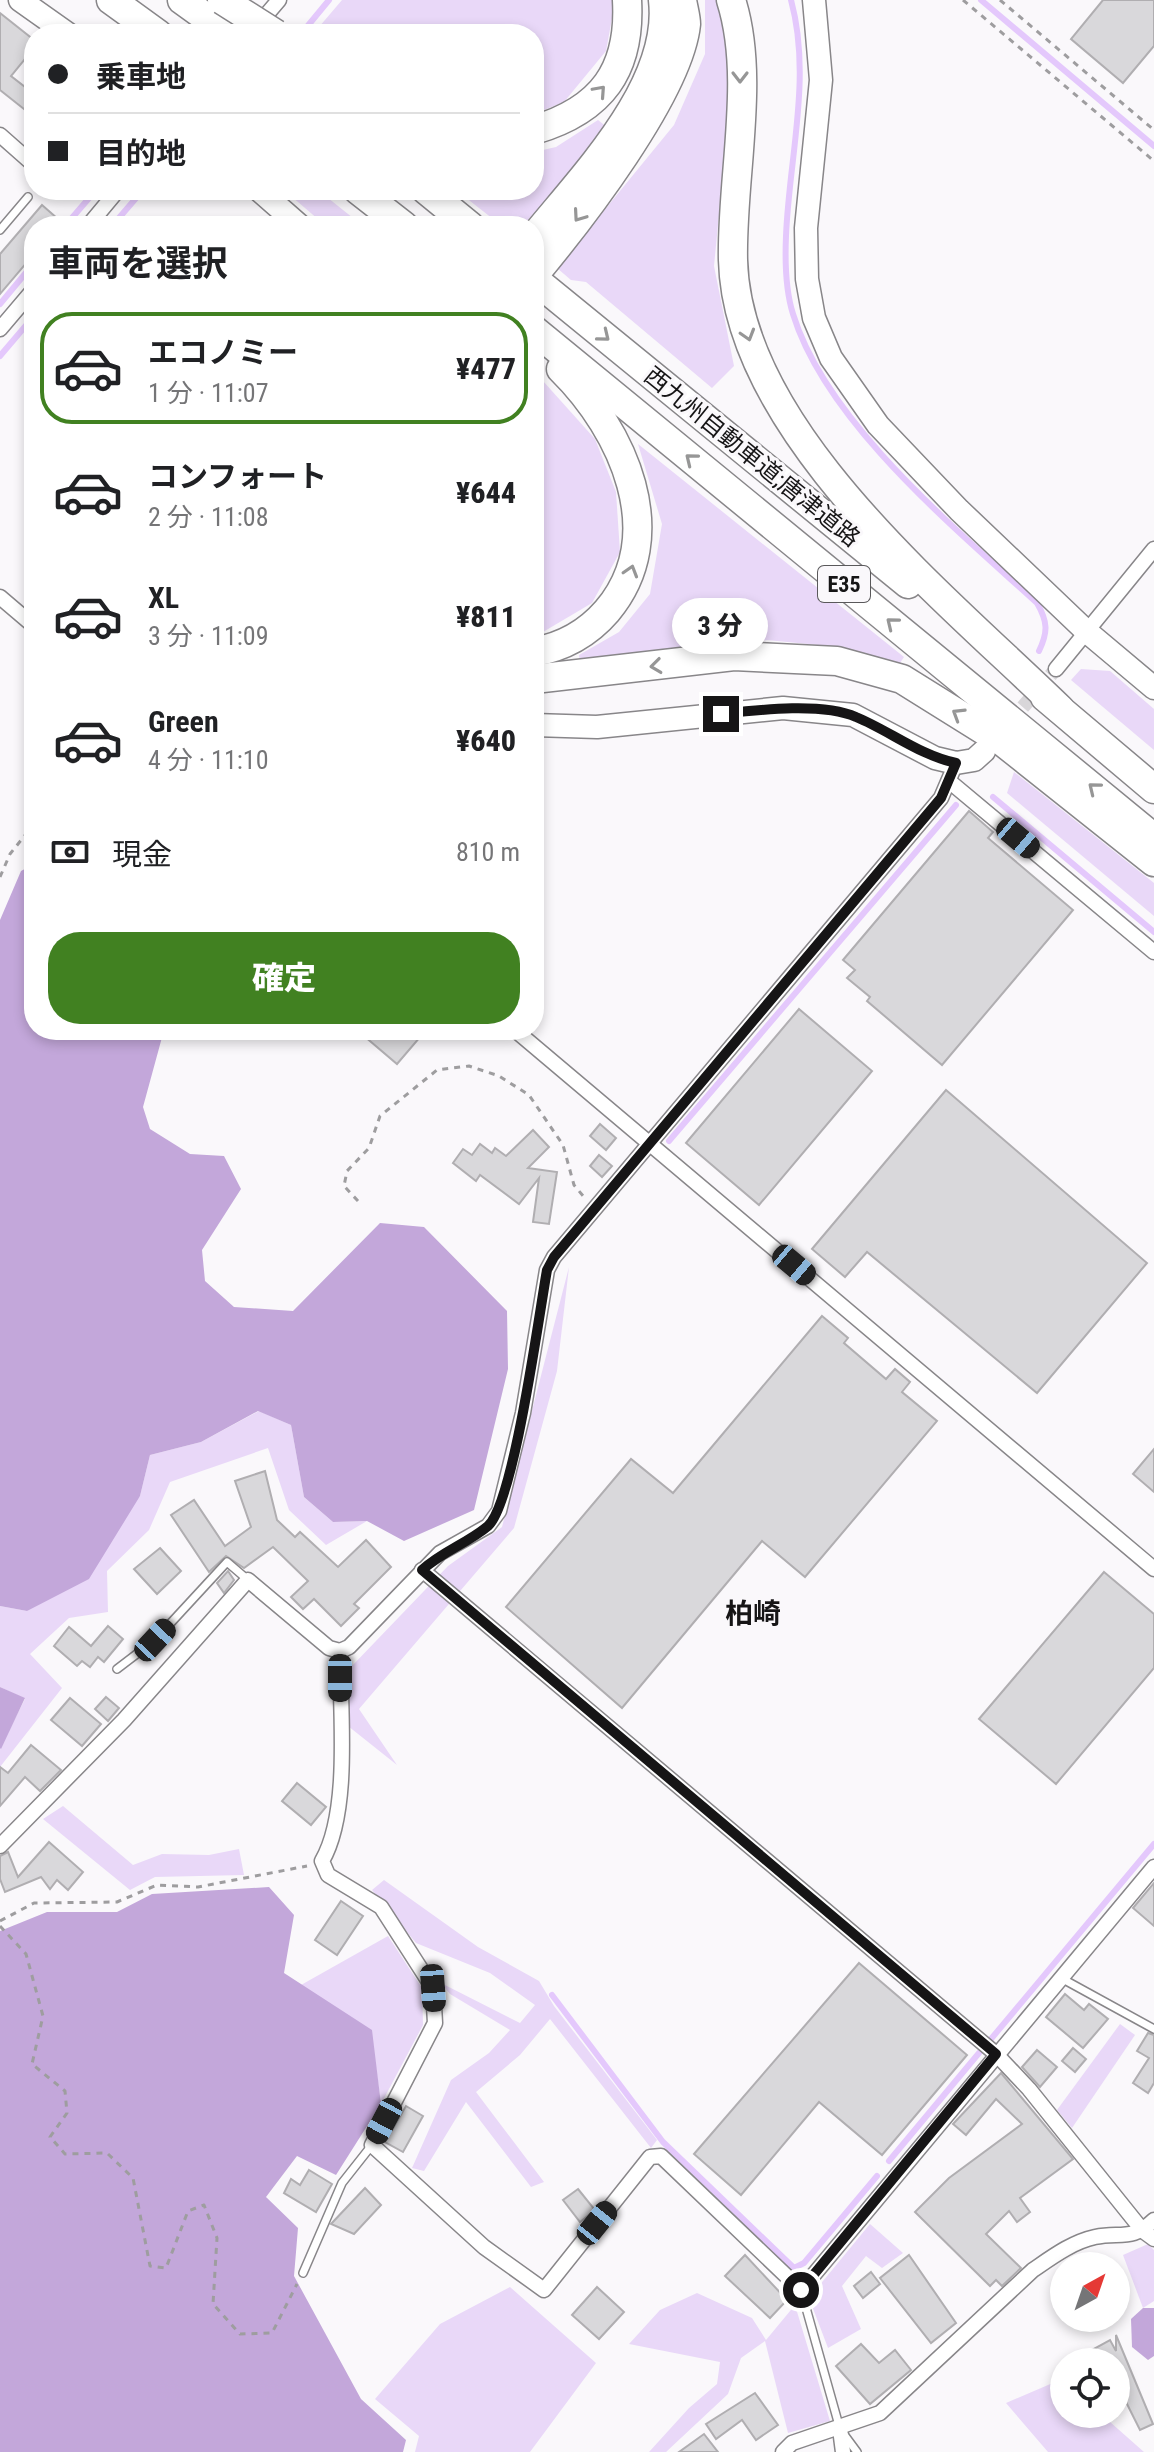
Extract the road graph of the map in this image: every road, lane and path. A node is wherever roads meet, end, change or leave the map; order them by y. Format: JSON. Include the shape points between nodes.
{"nodes":[{"id":1,"x":20,"y":0,"type":"edge"},
{"id":2,"x":111,"y":0,"type":"edge"},
{"id":3,"x":183,"y":0,"type":"edge"},
{"id":4,"x":222,"y":0,"type":"edge"},
{"id":5,"x":279,"y":0,"type":"edge"},
{"id":6,"x":627,"y":0,"type":"edge"},
{"id":7,"x":663,"y":0,"type":"edge"},
{"id":8,"x":682,"y":0,"type":"edge"},
{"id":9,"x":731,"y":0,"type":"edge"},
{"id":10,"x":814,"y":0,"type":"edge"},
{"id":11,"x":963,"y":0,"type":"edge"},
{"id":12,"x":1000,"y":0,"type":"edge"},
{"id":13,"x":54,"y":24,"type":"edge"},
{"id":14,"x":144,"y":24,"type":"edge"},
{"id":15,"x":215,"y":24,"type":"edge"},
{"id":16,"x":259,"y":24,"type":"edge"},
{"id":17,"x":260,"y":24,"type":"edge"},
{"id":18,"x":544,"y":127,"type":"edge"},
{"id":19,"x":1154,"y":130,"type":"edge"},
{"id":20,"x":0,"y":135,"type":"edge"},
{"id":21,"x":24,"y":156,"type":"edge"},
{"id":22,"x":1154,"y":161,"type":"edge"},
{"id":23,"x":25,"y":200,"type":"edge"},
{"id":24,"x":110,"y":200,"type":"edge"},
{"id":25,"x":270,"y":200,"type":"edge"},
{"id":26,"x":371,"y":200,"type":"edge"},
{"id":27,"x":438,"y":200,"type":"edge"},
{"id":28,"x":96,"y":216,"type":"edge"},
{"id":29,"x":289,"y":216,"type":"edge"},
{"id":30,"x":391,"y":216,"type":"edge"},
{"id":31,"x":458,"y":216,"type":"edge"},
{"id":32,"x":544,"y":224,"type":"edge"},
{"id":33,"x":0,"y":230,"type":"edge"},
{"id":34,"x":544,"y":270,"type":"edge"},
{"id":35,"x":544,"y":286,"type":"edge"},
{"id":36,"x":24,"y":301,"type":"edge"},
{"id":37,"x":0,"y":329,"type":"edge"},
{"id":38,"x":544,"y":338,"type":"edge"},
{"id":39,"x":544,"y":352,"type":"edge"},
{"id":40,"x":1154,"y":549,"type":"edge"},
{"id":41,"x":0,"y":597,"type":"edge"},
{"id":42,"x":24,"y":617,"type":"edge"},
{"id":43,"x":1086,"y":631,"type":"junction"},
{"id":44,"x":544,"y":650,"type":"edge"},
{"id":45,"x":1056,"y":669,"type":"tunnel mouth"},
{"id":46,"x":544,"y":678,"type":"edge"},
{"id":47,"x":1154,"y":688,"type":"edge"},
{"id":48,"x":1060,"y":709,"type":"junction"},
{"id":49,"x":544,"y":725,"type":"edge"},
{"id":50,"x":984,"y":751,"type":"dead end"},
{"id":51,"x":953,"y":772,"type":"junction"},
{"id":52,"x":1154,"y":789,"type":"edge"},
{"id":53,"x":24,"y":836,"type":"edge"},
{"id":54,"x":1154,"y":838,"type":"edge"},
{"id":55,"x":1154,"y":862,"type":"edge"},
{"id":56,"x":0,"y":877,"type":"edge"},
{"id":57,"x":1154,"y":952,"type":"edge"},
{"id":58,"x":527,"y":1040,"type":"edge"},
{"id":59,"x":649,"y":1143,"type":"junction"},
{"id":60,"x":358,"y":1201,"type":"dead end"},
{"id":61,"x":593,"y":1209,"type":"junction"},
{"id":62,"x":1154,"y":1569,"type":"edge"},
{"id":63,"x":422,"y":1570,"type":"junction"},
{"id":64,"x":248,"y":1580,"type":"junction"},
{"id":65,"x":340,"y":1651,"type":"junction"},
{"id":66,"x":117,"y":1669,"type":"dead end"},
{"id":67,"x":0,"y":1846,"type":"edge"},
{"id":68,"x":322,"y":1861,"type":"junction"},
{"id":69,"x":1154,"y":1867,"type":"edge"},
{"id":70,"x":0,"y":1923,"type":"edge"},
{"id":71,"x":1061,"y":1978,"type":"junction"},
{"id":72,"x":1154,"y":2029,"type":"edge"},
{"id":73,"x":996,"y":2054,"type":"junction"},
{"id":74,"x":372,"y":2145,"type":"junction"},
{"id":75,"x":1150,"y":2230,"type":"edge"},
{"id":76,"x":303,"y":2273,"type":"joint"},
{"id":77,"x":801,"y":2290,"type":"junction"},
{"id":78,"x":840,"y":2429,"type":"junction"},
{"id":79,"x":783,"y":2452,"type":"edge"},
{"id":80,"x":843,"y":2452,"type":"edge"},
{"id":81,"x":857,"y":2452,"type":"edge"}],
"edges":[{"from":1,"to":13,"type":"street"},
{"from":2,"to":14,"type":"highway"},
{"from":3,"to":15,"type":"highway"},
{"from":4,"to":17,"type":"highway","bridge":true},
{"from":5,"to":16,"type":"street"},
{"from":18,"to":6,"type":"highway","one_way":true,"via":[[566,120],[600,94],[622,61],[629,33]]},
{"from":7,"to":32,"type":"highway","via":[[666,25],[660,53],[639,95]]},
{"from":8,"to":34,"type":"highway","one_way":true,"via":[[686,24],[666,87]]},
{"from":9,"to":48,"type":"highway","one_way":true,"via":[[740,71],[733,262],[746,338],[784,416],[835,483]]},
{"from":10,"to":43,"type":"street","via":[[821,80],[806,228],[807,279],[814,318],[831,358],[888,436]]},
{"from":11,"to":22,"type":"path"},
{"from":12,"to":19,"type":"path"},
{"from":20,"to":21,"type":"street"},
{"from":23,"to":33,"type":"lane"},
{"from":24,"to":28,"type":"street"},
{"from":25,"to":29,"type":"street"},
{"from":26,"to":30,"type":"highway"},
{"from":27,"to":31,"type":"highway"},
{"from":35,"to":48,"type":"highway","name":"西九州自動車道;唐津道路","number":"E35","one_way":true},
{"from":36,"to":37,"type":"street"},
{"from":54,"to":38,"type":"highway","name":"西九州自動車道;唐津道路","number":"E35","one_way":true},
{"from":44,"to":39,"type":"highway","one_way":true,"via":[[594,627],[625,590],[639,544],[634,490],[616,443],[575,383]]},
{"from":40,"to":43,"type":"street"},
{"from":41,"to":42,"type":"street"},
{"from":43,"to":45,"type":"street"},
{"from":43,"to":47,"type":"street"},
{"from":55,"to":46,"type":"highway","one_way":true,"via":[[1003,742],[902,679],[837,661],[748,656]]},
{"from":48,"to":52,"type":"highway","name":"西九州自動車道;唐津道路","number":"E35"},
{"from":49,"to":51,"type":"street","via":[[597,727],[783,708],[853,715]]},
{"from":50,"to":51,"type":"street"},
{"from":51,"to":57,"type":"street"},
{"from":51,"to":59,"type":"street","via":[[941,798]]},
{"from":53,"to":56,"type":"path"},
{"from":58,"to":59,"type":"street"},
{"from":59,"to":61,"type":"street"},
{"from":59,"to":62,"type":"street"},
{"from":60,"to":61,"type":"path","via":[[344,1186],[347,1171],[369,1148],[380,1116],[437,1070],[469,1066],[499,1076],[529,1095],[563,1145],[574,1185]]},
{"from":61,"to":63,"type":"street","via":[[547,1270],[523,1413],[499,1511],[488,1526],[440,1553]]},
{"from":63,"to":65,"type":"street"},
{"from":63,"to":73,"type":"street"},
{"from":64,"to":65,"type":"street","via":[[329,1648]]},
{"from":64,"to":66,"type":"lane","via":[[227,1562],[155,1640]]},
{"from":64,"to":67,"type":"street","via":[[124,1720]]},
{"from":65,"to":68,"type":"street","via":[[339,1814]]},
{"from":68,"to":70,"type":"path","via":[[295,1871],[198,1887],[157,1885],[117,1902],[34,1903]]},
{"from":68,"to":74,"type":"street","via":[[328,1875],[381,1907],[433,1988],[435,2023]]},
{"from":69,"to":71,"type":"street"},
{"from":70,"to":76,"type":"path","via":[[26,1954],[43,2016],[32,2064],[65,2091],[67,2113],[50,2137],[65,2154],[107,2153],[133,2178],[150,2266],[166,2268],[188,2211],[204,2205],[217,2238],[213,2304],[240,2334],[272,2333]]},
{"from":71,"to":72,"type":"lane"},
{"from":71,"to":73,"type":"street"},
{"from":73,"to":75,"type":"street"},
{"from":73,"to":77,"type":"street"},
{"from":74,"to":76,"type":"lane","via":[[342,2183]]},
{"from":74,"to":77,"type":"street","via":[[484,2247],[544,2290],[650,2157],[661,2156]]},
{"from":75,"to":78,"type":"street","via":[[1095,2237],[1060,2251],[880,2413]]},
{"from":77,"to":78,"type":"lane"},
{"from":78,"to":79,"type":"street","via":[[792,2443]]},
{"from":78,"to":80,"type":"street"},
{"from":78,"to":81,"type":"lane"}]}
